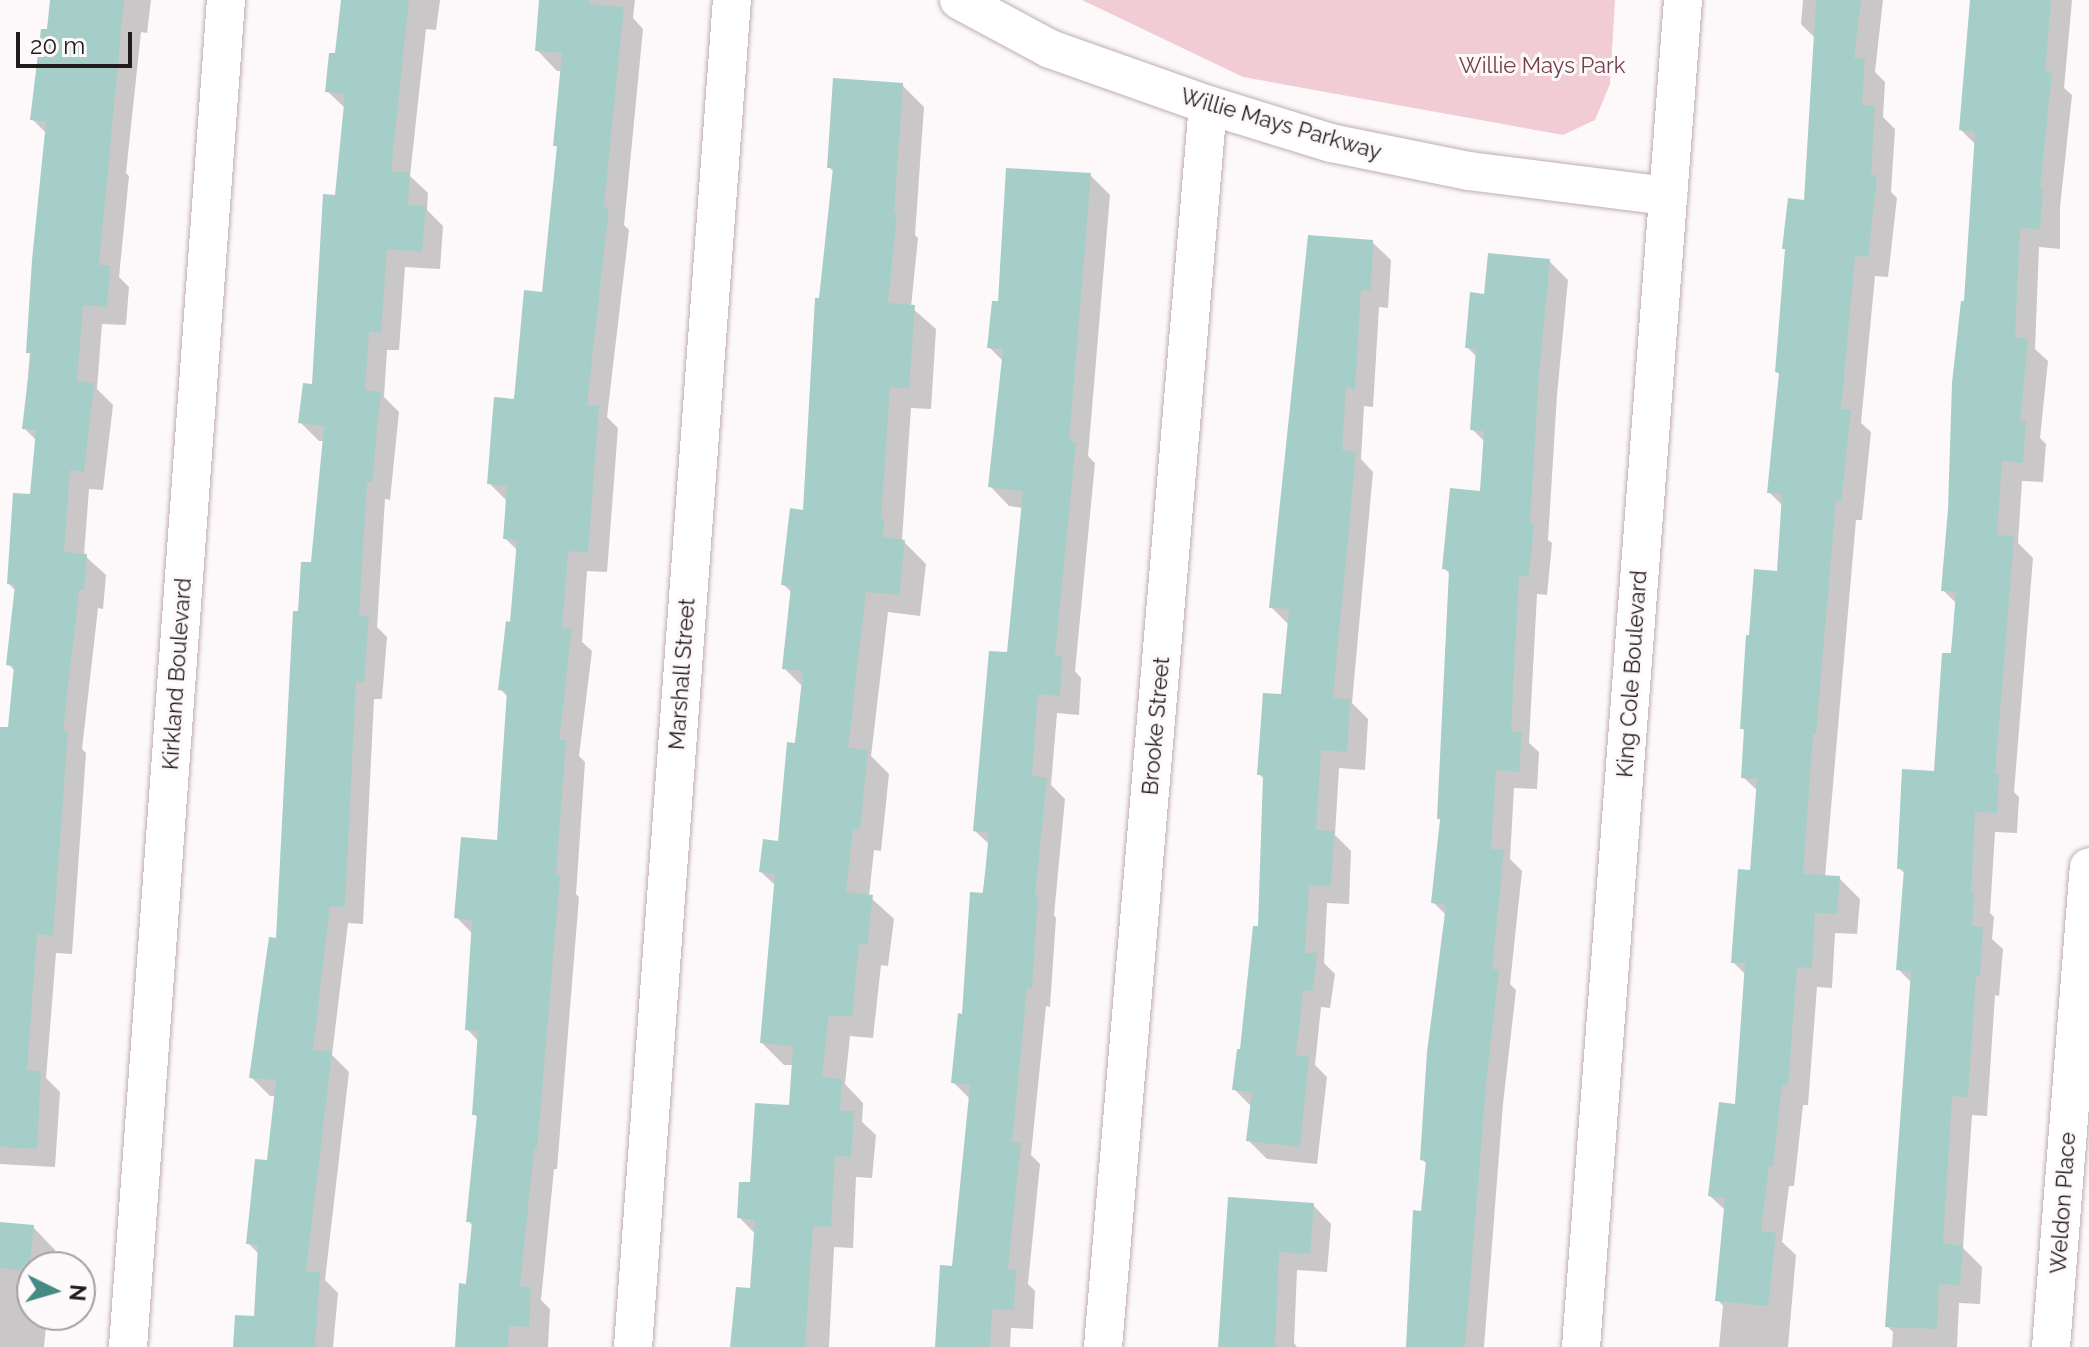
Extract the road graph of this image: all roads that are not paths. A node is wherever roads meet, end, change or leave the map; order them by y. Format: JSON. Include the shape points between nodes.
{"nodes":[{"id":1,"x":226,"y":0,"type":"edge"},
{"id":2,"x":732,"y":0,"type":"edge"},
{"id":3,"x":959,"y":0,"type":"edge"},
{"id":4,"x":1683,"y":0,"type":"edge"},
{"id":5,"x":1208,"y":105,"type":"junction"},
{"id":6,"x":1668,"y":196,"type":"junction"},
{"id":7,"x":2089,"y":868,"type":"edge"},
{"id":8,"x":128,"y":1347,"type":"edge"},
{"id":9,"x":633,"y":1347,"type":"edge"},
{"id":10,"x":1103,"y":1347,"type":"edge"},
{"id":11,"x":1581,"y":1347,"type":"edge"},
{"id":12,"x":2051,"y":1347,"type":"edge"}],
"edges":[{"from":1,"to":8,"type":"street","name":"Kirkland Boulevard"},
{"from":2,"to":9,"type":"street","name":"Marshall Street"},
{"from":3,"to":5,"type":"street","name":"Willie Mays Parkway","via":[[1050,49]]},
{"from":4,"to":6,"type":"street","name":"King Cole Boulevard"},
{"from":5,"to":6,"type":"street","name":"Willie Mays Parkway","via":[[1331,143],[1469,171]]},
{"from":5,"to":10,"type":"street","name":"Brooke Street"},
{"from":6,"to":11,"type":"street","name":"King Cole Boulevard"},
{"from":7,"to":12,"type":"street","name":"Weldon Place"}]}
